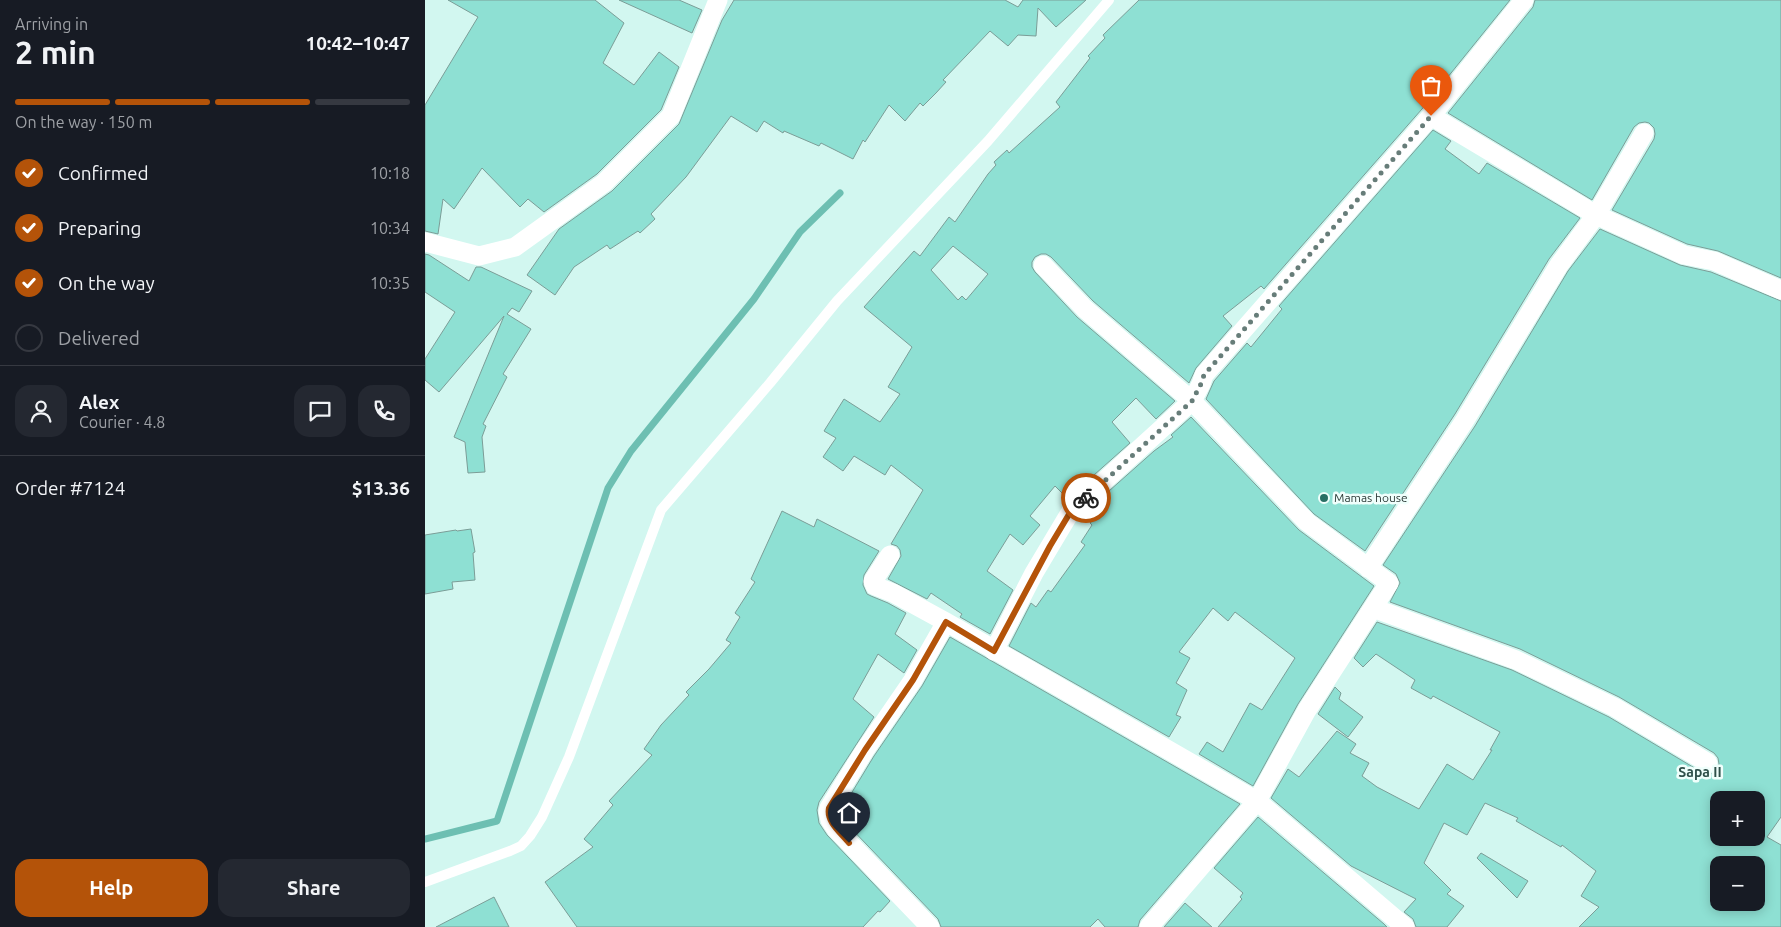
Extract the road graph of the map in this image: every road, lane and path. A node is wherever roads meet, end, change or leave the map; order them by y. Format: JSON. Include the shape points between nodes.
{"nodes":[{"id":1,"x":718,"y":0,"type":"edge"},
{"id":2,"x":1109,"y":0,"type":"edge"},
{"id":3,"x":1524,"y":0,"type":"edge"},
{"id":4,"x":1431,"y":116,"type":"junction"},
{"id":5,"x":1644,"y":133,"type":"dead end"},
{"id":6,"x":1596,"y":215,"type":"junction"},
{"id":7,"x":425,"y":242,"type":"edge"},
{"id":8,"x":1043,"y":265,"type":"dead end"},
{"id":9,"x":1781,"y":290,"type":"edge"},
{"id":10,"x":1192,"y":401,"type":"junction"},
{"id":11,"x":890,"y":555,"type":"dead end"},
{"id":12,"x":1368,"y":568,"type":"junction"},
{"id":13,"x":1373,"y":608,"type":"junction"},
{"id":14,"x":946,"y":622,"type":"junction"},
{"id":15,"x":994,"y":651,"type":"junction"},
{"id":16,"x":1708,"y":763,"type":"dead end"},
{"id":17,"x":1257,"y":801,"type":"junction"},
{"id":18,"x":425,"y":882,"type":"edge"},
{"id":19,"x":930,"y":927,"type":"edge"},
{"id":20,"x":1149,"y":927,"type":"edge"},
{"id":21,"x":1405,"y":927,"type":"edge"}],
"edges":[{"from":1,"to":7,"type":"street","via":[[671,116],[603,183],[515,247],[479,256]]},
{"from":2,"to":18,"type":"lane","via":[[988,140],[837,301],[661,510],[569,757],[530,836],[521,846],[510,851]]},
{"from":3,"to":4,"type":"street"},
{"from":4,"to":6,"type":"street"},
{"from":4,"to":10,"type":"street","via":[[1204,375]]},
{"from":5,"to":6,"type":"street"},
{"from":6,"to":9,"type":"street","via":[[1684,254],[1714,261]]},
{"from":6,"to":12,"type":"street","via":[[1559,265],[1465,420]]},
{"from":8,"to":10,"type":"street","via":[[1085,309]]},
{"from":10,"to":12,"type":"street","via":[[1307,522]]},
{"from":10,"to":15,"type":"street","via":[[1071,511],[1034,573]]},
{"from":11,"to":14,"type":"street","via":[[873,584]]},
{"from":12,"to":13,"type":"street","via":[[1389,583]]},
{"from":13,"to":16,"type":"street","via":[[1516,660],[1614,707]]},
{"from":13,"to":17,"type":"street","via":[[1307,710]]},
{"from":14,"to":15,"type":"street"},
{"from":14,"to":19,"type":"street","via":[[928,657],[865,750],[828,812],[836,829]]},
{"from":15,"to":17,"type":"street"},
{"from":17,"to":20,"type":"street"},
{"from":17,"to":21,"type":"street"}]}
